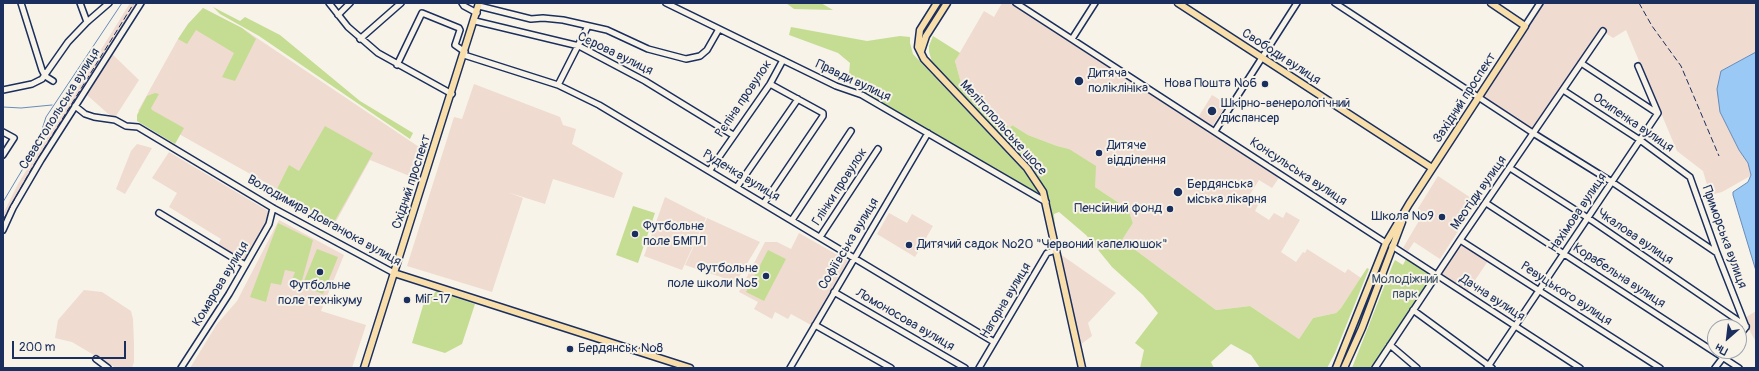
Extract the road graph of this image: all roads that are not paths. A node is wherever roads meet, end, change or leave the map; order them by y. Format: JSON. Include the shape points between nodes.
{"nodes":[{"id":1,"x":21,"y":3,"type":"edge"},
{"id":2,"x":80,"y":3,"type":"edge"},
{"id":3,"x":109,"y":3,"type":"edge"},
{"id":4,"x":141,"y":3,"type":"edge"},
{"id":5,"x":329,"y":3,"type":"edge"},
{"id":6,"x":350,"y":3,"type":"edge"},
{"id":7,"x":401,"y":3,"type":"edge"},
{"id":8,"x":462,"y":3,"type":"edge"},
{"id":9,"x":666,"y":3,"type":"edge"},
{"id":10,"x":937,"y":3,"type":"edge"},
{"id":11,"x":947,"y":3,"type":"edge"},
{"id":12,"x":1016,"y":3,"type":"edge"},
{"id":13,"x":1094,"y":3,"type":"edge"},
{"id":14,"x":1178,"y":3,"type":"edge"},
{"id":15,"x":1297,"y":3,"type":"edge"},
{"id":16,"x":1335,"y":3,"type":"edge"},
{"id":17,"x":1491,"y":3,"type":"edge"},
{"id":18,"x":1540,"y":3,"type":"edge"},
{"id":19,"x":479,"y":4,"type":"edge"},
{"id":20,"x":477,"y":13,"type":"junction"},
{"id":21,"x":338,"y":15,"type":"junction"},
{"id":22,"x":475,"y":21,"type":"junction"},
{"id":23,"x":87,"y":22,"type":"junction"},
{"id":24,"x":588,"y":26,"type":"junction"},
{"id":25,"x":1525,"y":26,"type":"junction"},
{"id":26,"x":719,"y":29,"type":"junction"},
{"id":27,"x":1603,"y":31,"type":"dead end"},
{"id":28,"x":360,"y":39,"type":"junction"},
{"id":29,"x":1072,"y":39,"type":"junction"},
{"id":30,"x":579,"y":46,"type":"junction"},
{"id":31,"x":465,"y":53,"type":"junction"},
{"id":32,"x":920,"y":53,"type":"junction"},
{"id":33,"x":1261,"y":58,"type":"junction"},
{"id":34,"x":783,"y":60,"type":"junction"},
{"id":35,"x":1581,"y":63,"type":"junction"},
{"id":36,"x":397,"y":65,"type":"junction"},
{"id":37,"x":1638,"y":66,"type":"dead end"},
{"id":38,"x":45,"y":76,"type":"junction"},
{"id":39,"x":53,"y":81,"type":"dead end"},
{"id":40,"x":770,"y":84,"type":"junction"},
{"id":41,"x":558,"y":85,"type":"junction"},
{"id":42,"x":3,"y":90,"type":"edge"},
{"id":43,"x":1563,"y":90,"type":"junction"},
{"id":44,"x":452,"y":94,"type":"junction"},
{"id":45,"x":1479,"y":96,"type":"junction"},
{"id":46,"x":798,"y":99,"type":"junction"},
{"id":47,"x":75,"y":106,"type":"junction"},
{"id":48,"x":1658,"y":114,"type":"junction"},
{"id":49,"x":851,"y":131,"type":"dead end"},
{"id":50,"x":1214,"y":131,"type":"junction"},
{"id":51,"x":3,"y":132,"type":"edge"},
{"id":52,"x":928,"y":133,"type":"junction"},
{"id":53,"x":1533,"y":133,"type":"junction"},
{"id":54,"x":733,"y":135,"type":"junction"},
{"id":55,"x":1640,"y":140,"type":"junction"},
{"id":56,"x":878,"y":149,"type":"dead end"},
{"id":57,"x":3,"y":155,"type":"edge"},
{"id":58,"x":1432,"y":168,"type":"junction"},
{"id":59,"x":1510,"y":168,"type":"junction"},
{"id":60,"x":710,"y":170,"type":"junction"},
{"id":61,"x":1690,"y":177,"type":"joint"},
{"id":62,"x":1612,"y":182,"type":"junction"},
{"id":63,"x":737,"y":187,"type":"junction"},
{"id":64,"x":1046,"y":202,"type":"junction"},
{"id":65,"x":764,"y":203,"type":"junction"},
{"id":66,"x":1486,"y":203,"type":"junction"},
{"id":67,"x":1408,"y":204,"type":"junction"},
{"id":68,"x":273,"y":208,"type":"junction"},
{"id":69,"x":159,"y":213,"type":"dead end"},
{"id":70,"x":1588,"y":218,"type":"junction"},
{"id":71,"x":792,"y":220,"type":"junction"},
{"id":72,"x":3,"y":230,"type":"edge"},
{"id":73,"x":820,"y":237,"type":"junction"},
{"id":74,"x":1460,"y":240,"type":"junction"},
{"id":75,"x":1386,"y":242,"type":"junction"},
{"id":76,"x":1392,"y":246,"type":"junction"},
{"id":77,"x":1056,"y":250,"type":"junction"},
{"id":78,"x":1717,"y":253,"type":"junction"},
{"id":79,"x":1564,"y":254,"type":"junction"},
{"id":80,"x":853,"y":258,"type":"junction"},
{"id":81,"x":245,"y":265,"type":"junction"},
{"id":82,"x":394,"y":273,"type":"junction"},
{"id":83,"x":1437,"y":275,"type":"junction"},
{"id":84,"x":1539,"y":290,"type":"junction"},
{"id":85,"x":834,"y":292,"type":"junction"},
{"id":86,"x":1413,"y":310,"type":"junction"},
{"id":87,"x":1734,"y":319,"type":"edge"},
{"id":88,"x":1743,"y":319,"type":"edge"},
{"id":89,"x":815,"y":325,"type":"junction"},
{"id":90,"x":1516,"y":326,"type":"junction"},
{"id":91,"x":994,"y":342,"type":"junction"},
{"id":92,"x":1390,"y":345,"type":"junction"},
{"id":93,"x":1707,"y":347,"type":"edge"},
{"id":94,"x":96,"y":359,"type":"dead end"},
{"id":95,"x":1722,"y":359,"type":"edge"},
{"id":96,"x":1726,"y":359,"type":"edge"},
{"id":97,"x":1489,"y":367,"type":"edge"},
{"id":98,"x":108,"y":368,"type":"edge"},
{"id":99,"x":181,"y":368,"type":"edge"},
{"id":100,"x":364,"y":368,"type":"edge"},
{"id":101,"x":690,"y":368,"type":"edge"},
{"id":102,"x":790,"y":368,"type":"edge"},
{"id":103,"x":890,"y":368,"type":"edge"},
{"id":104,"x":965,"y":368,"type":"edge"},
{"id":105,"x":979,"y":368,"type":"edge"},
{"id":106,"x":1082,"y":368,"type":"edge"},
{"id":107,"x":1336,"y":368,"type":"edge"},
{"id":108,"x":1344,"y":368,"type":"edge"},
{"id":109,"x":1375,"y":368,"type":"edge"},
{"id":110,"x":1417,"y":368,"type":"edge"},
{"id":111,"x":1580,"y":368,"type":"edge"},
{"id":112,"x":1660,"y":368,"type":"edge"},
{"id":113,"x":1715,"y":368,"type":"edge"},
{"id":114,"x":1739,"y":368,"type":"edge"}],
"edges":[{"from":1,"to":38,"type":"street"},
{"from":2,"to":23,"type":"street"},
{"from":3,"to":23,"type":"street"},
{"from":4,"to":47,"type":"street","name":"Севастопольська вулиця"},
{"from":5,"to":21,"type":"street"},
{"from":6,"to":21,"type":"street"},
{"from":7,"to":28,"type":"street"},
{"from":8,"to":20,"type":"street"},
{"from":9,"to":26,"type":"street","name":"Правди вулиця"},
{"from":10,"to":32,"type":"main road","via":[[920,30]]},
{"from":11,"to":32,"type":"main road","via":[[924,40]]},
{"from":12,"to":29,"type":"street","name":"Консульська вулиця"},
{"from":13,"to":29,"type":"street"},
{"from":14,"to":33,"type":"main road","name":"Свободи вулиця"},
{"from":15,"to":33,"type":"street"},
{"from":16,"to":45,"type":"street"},
{"from":17,"to":25,"type":"main road"},
{"from":18,"to":25,"type":"street","name":"Західний проспект"},
{"from":19,"to":20,"type":"main road","name":"Східний проспект"},
{"from":19,"to":24,"type":"street","via":[[530,19],[563,20]]},
{"from":20,"to":22,"type":"main road","name":"Східний проспект"},
{"from":21,"to":28,"type":"street"},
{"from":22,"to":30,"type":"street","name":"Сєрова вулиця"},
{"from":22,"to":31,"type":"main road","name":"Східний проспект"},
{"from":23,"to":38,"type":"street","via":[[68,42]]},
{"from":24,"to":26,"type":"street","via":[[607,30],[648,49],[686,59],[697,58],[703,53]]},
{"from":24,"to":30,"type":"street"},
{"from":25,"to":45,"type":"main road","name":"Західний проспект"},
{"from":26,"to":34,"type":"street","name":"Правди вулиця"},
{"from":27,"to":35,"type":"street","name":"Меотіди вулиця"},
{"from":28,"to":36,"type":"street"},
{"from":29,"to":50,"type":"street","name":"Консульська вулиця"},
{"from":30,"to":41,"type":"street"},
{"from":30,"to":54,"type":"street","name":"Сєрова вулиця","via":[[645,81]]},
{"from":31,"to":36,"type":"street","via":[[455,45],[459,28],[422,13]]},
{"from":31,"to":41,"type":"street","name":"Руденка вулиця"},
{"from":31,"to":44,"type":"main road","name":"Східний проспект"},
{"from":32,"to":64,"type":"main road","name":"Мелітопольське шосе","via":[[1027,168],[1035,178]]},
{"from":33,"to":50,"type":"street"},
{"from":33,"to":58,"type":"main road","name":"Свободи вулиця"},
{"from":34,"to":40,"type":"street","name":"Рєпіна провулок"},
{"from":34,"to":52,"type":"street","name":"Правди вулиця","via":[[836,86],[865,96]]},
{"from":35,"to":43,"type":"street","name":"Меотіди вулиця"},
{"from":35,"to":48,"type":"street"},
{"from":36,"to":44,"type":"street"},
{"from":37,"to":48,"type":"street"},
{"from":38,"to":39,"type":"street"},
{"from":38,"to":42,"type":"street","via":[[32,84]]},
{"from":40,"to":46,"type":"street"},
{"from":40,"to":54,"type":"street","name":"Рєпіна провулок"},
{"from":41,"to":60,"type":"street","name":"Руденка вулиця","via":[[599,105]]},
{"from":43,"to":53,"type":"street","name":"Меотіди вулиця"},
{"from":43,"to":55,"type":"street","name":"Осипенка вулиця"},
{"from":44,"to":82,"type":"main road","name":"Східний проспект"},
{"from":45,"to":53,"type":"street"},
{"from":45,"to":58,"type":"main road","name":"Західний проспект"},
{"from":46,"to":63,"type":"street"},
{"from":46,"to":65,"type":"street","via":[[823,112],[823,116]]},
{"from":47,"to":68,"type":"street","name":"Володимира Довганюка вулиця","via":[[94,117],[114,120],[126,126],[138,126]]},
{"from":47,"to":72,"type":"street","name":"Севастопольська вулиця","via":[[13,208]]},
{"from":48,"to":55,"type":"street","name":"Нахімова вулиця"},
{"from":49,"to":71,"type":"street"},
{"from":50,"to":75,"type":"street","name":"Консульська вулиця"},
{"from":51,"to":57,"type":"street","via":[[14,138]]},
{"from":52,"to":64,"type":"street","name":"Правди вулиця"},
{"from":52,"to":80,"type":"street","name":"Софіївська вулиця"},
{"from":53,"to":59,"type":"street","name":"Меотіди вулиця"},
{"from":53,"to":62,"type":"street"},
{"from":54,"to":60,"type":"street","name":"Рєпіна провулок"},
{"from":55,"to":61,"type":"street","name":"Осипенка вулиця"},
{"from":55,"to":62,"type":"street","name":"Нахімова вулиця"},
{"from":56,"to":73,"type":"street","name":"Глінки провулок"},
{"from":58,"to":67,"type":"main road","name":"Західний проспект"},
{"from":59,"to":66,"type":"street","name":"Меотіди вулиця"},
{"from":59,"to":70,"type":"street","name":"Чкалова вулиця"},
{"from":60,"to":63,"type":"street","name":"Руденка вулиця"},
{"from":61,"to":78,"type":"street","name":"Приморська вулиця"},
{"from":62,"to":70,"type":"street","name":"Нахімова вулиця"},
{"from":62,"to":78,"type":"street"},
{"from":63,"to":65,"type":"street","name":"Руденка вулиця"},
{"from":64,"to":77,"type":"main road","name":"Мелітопольське шосе"},
{"from":65,"to":71,"type":"street","name":"Руденка вулиця"},
{"from":66,"to":74,"type":"street","name":"Меотіди вулиця"},
{"from":66,"to":79,"type":"street","name":"Корабельна вулиця"},
{"from":67,"to":75,"type":"main road","name":"Західний проспект"},
{"from":67,"to":76,"type":"main road","name":"Західний проспект"},
{"from":68,"to":81,"type":"street","name":"Комарова вулиця","via":[[269,224]]},
{"from":68,"to":82,"type":"street","name":"Володимира Довганюка вулиця"},
{"from":69,"to":81,"type":"street"},
{"from":70,"to":79,"type":"street","name":"Нахімова вулиця"},
{"from":70,"to":87,"type":"street","name":"Чкалова вулиця"},
{"from":71,"to":73,"type":"street","name":"Руденка вулиця"},
{"from":73,"to":80,"type":"street","name":"Руденка вулиця"},
{"from":74,"to":83,"type":"street","name":"Меотіди вулиця"},
{"from":74,"to":84,"type":"street","name":"Ревуцького вулиця"},
{"from":75,"to":76,"type":"main road"},
{"from":75,"to":107,"type":"main road","name":"Західний проспект"},
{"from":76,"to":83,"type":"street","name":"Дачна вулиця"},
{"from":76,"to":108,"type":"main road","name":"Західний проспект","via":[[1362,328]]},
{"from":77,"to":91,"type":"street","name":"Нагорна вулиця","via":[[1047,253]]},
{"from":77,"to":106,"type":"main road","name":"Мелітопольське шосе"},
{"from":78,"to":88,"type":"street","name":"Приморська вулиця"},
{"from":79,"to":84,"type":"street","name":"Нахімова вулиця"},
{"from":79,"to":93,"type":"street","name":"Корабельна вулиця"},
{"from":80,"to":85,"type":"street","name":"Софіївська вулиця"},
{"from":80,"to":91,"type":"street","name":"Руденка вулиця"},
{"from":81,"to":99,"type":"street","name":"Комарова вулиця"},
{"from":82,"to":100,"type":"main road","name":"Східний проспект"},
{"from":82,"to":101,"type":"main road","name":"Володимира Довганюка вулиця"},
{"from":83,"to":86,"type":"street","name":"Меотіди вулиця"},
{"from":83,"to":90,"type":"street","name":"Дачна вулиця"},
{"from":84,"to":90,"type":"street","name":"Нахімова вулиця"},
{"from":84,"to":112,"type":"street","name":"Ревуцького вулиця"},
{"from":85,"to":89,"type":"street","name":"Софіївська вулиця"},
{"from":85,"to":104,"type":"street","name":"Ломоносова вулиця"},
{"from":86,"to":92,"type":"street","name":"Меотіди вулиця"},
{"from":86,"to":97,"type":"street"},
{"from":89,"to":102,"type":"street","name":"Софіївська вулиця"},
{"from":89,"to":103,"type":"street"},
{"from":90,"to":97,"type":"street","name":"Нахімова вулиця"},
{"from":90,"to":111,"type":"street","name":"Дачна вулиця"},
{"from":91,"to":105,"type":"street","name":"Нагорна вулиця"},
{"from":92,"to":109,"type":"street","name":"Меотіди вулиця"},
{"from":92,"to":110,"type":"street"},
{"from":94,"to":98,"type":"street"},
{"from":95,"to":113,"type":"street"},
{"from":96,"to":114,"type":"street","name":"Корабельна вулиця"}]}
